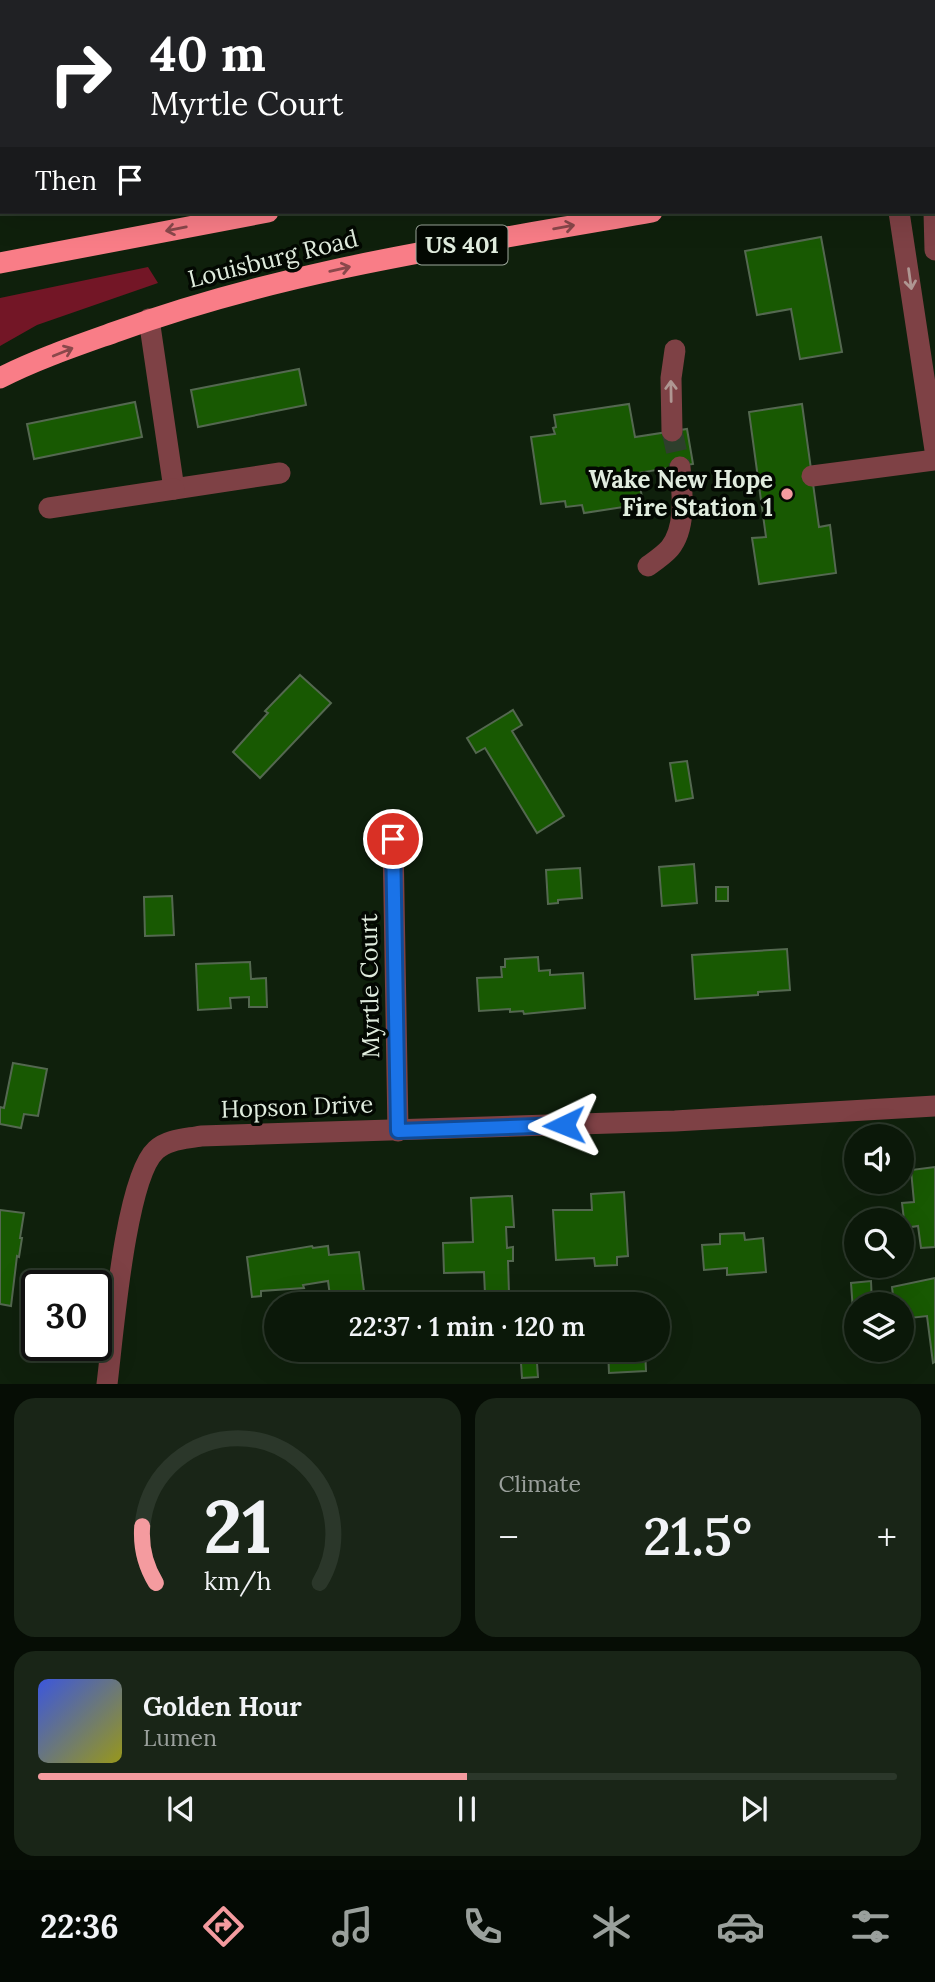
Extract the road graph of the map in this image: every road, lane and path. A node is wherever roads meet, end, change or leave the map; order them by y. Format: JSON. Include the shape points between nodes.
{"nodes":[{"id":1,"x":257,"y":214,"type":"edge"},
{"id":2,"x":640,"y":214,"type":"edge"},
{"id":3,"x":899,"y":214,"type":"edge"},
{"id":4,"x":934,"y":214,"type":"edge"},
{"id":5,"x":935,"y":250,"type":"edge"},
{"id":6,"x":0,"y":263,"type":"edge"},
{"id":7,"x":149,"y":320,"type":"junction"},
{"id":8,"x":675,"y":350,"type":"dead end"},
{"id":9,"x":0,"y":378,"type":"edge"},
{"id":10,"x":672,"y":431,"type":"tunnel mouth"},
{"id":11,"x":935,"y":450,"type":"edge"},
{"id":12,"x":935,"y":460,"type":"edge"},
{"id":13,"x":680,"y":467,"type":"tunnel mouth"},
{"id":14,"x":280,"y":473,"type":"dead end"},
{"id":15,"x":812,"y":476,"type":"dead end"},
{"id":16,"x":174,"y":489,"type":"junction"},
{"id":17,"x":50,"y":508,"type":"dead end"},
{"id":18,"x":648,"y":566,"type":"dead end"},
{"id":19,"x":393,"y":839,"type":"dead end"},
{"id":20,"x":935,"y":1106,"type":"edge"},
{"id":21,"x":398,"y":1131,"type":"junction"},
{"id":22,"x":107,"y":1384,"type":"edge"}],
"edges":[{"from":1,"to":6,"type":"highway","name":"Louisburg Road","one_way":true},
{"from":7,"to":2,"type":"highway","name":"Louisburg Road","number":"US 401","one_way":true,"via":[[389,257]]},
{"from":3,"to":11,"type":"street","one_way":true},
{"from":4,"to":5,"type":"street"},
{"from":9,"to":7,"type":"highway","name":"Louisburg Road","number":"US 401","one_way":true},
{"from":7,"to":16,"type":"street"},
{"from":10,"to":8,"type":"street","one_way":true},
{"from":12,"to":15,"type":"street"},
{"from":13,"to":18,"type":"street","via":[[679,527],[670,548]]},
{"from":14,"to":16,"type":"street"},
{"from":16,"to":17,"type":"street"},
{"from":19,"to":21,"type":"street","name":"Myrtle Court"},
{"from":20,"to":21,"type":"street","name":"Hopson Drive"},
{"from":21,"to":22,"type":"street","name":"Hopson Drive","via":[[201,1136],[156,1150],[141,1173],[128,1221]]}]}
